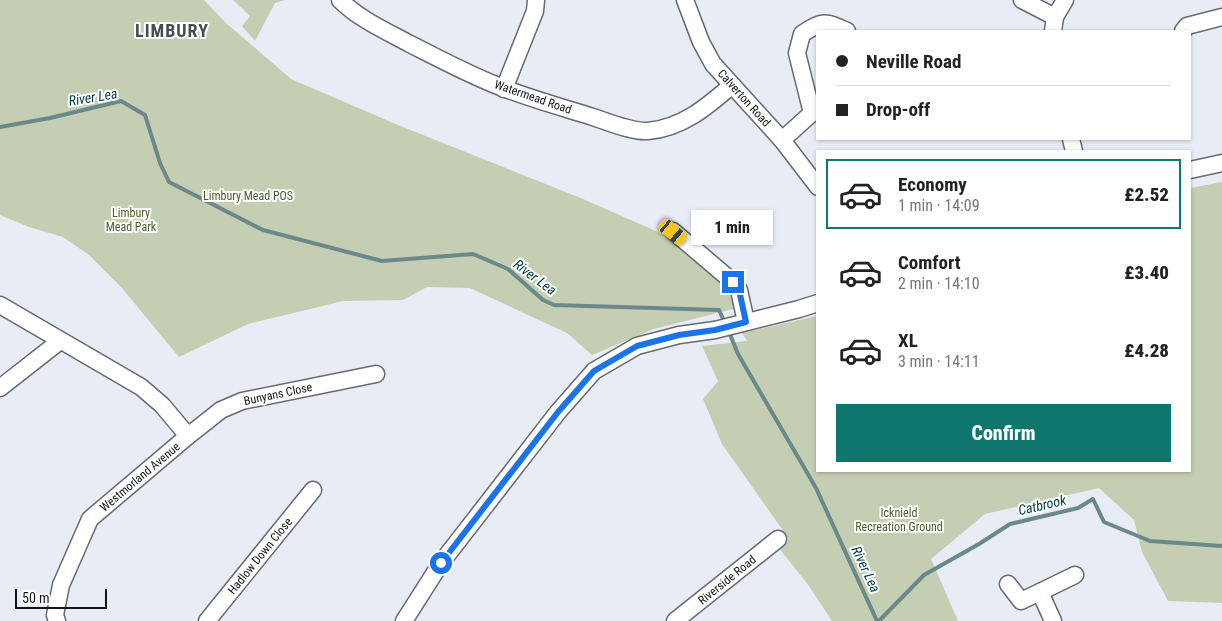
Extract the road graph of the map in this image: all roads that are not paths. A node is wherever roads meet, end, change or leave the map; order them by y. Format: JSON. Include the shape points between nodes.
{"nodes":[{"id":1,"x":340,"y":0,"type":"edge"},
{"id":2,"x":536,"y":0,"type":"edge"},
{"id":3,"x":685,"y":0,"type":"edge"},
{"id":4,"x":1022,"y":0,"type":"edge"},
{"id":5,"x":1065,"y":0,"type":"edge"},
{"id":6,"x":1222,"y":17,"type":"edge"},
{"id":7,"x":1054,"y":24,"type":"edge"},
{"id":8,"x":845,"y":30,"type":"edge"},
{"id":9,"x":1185,"y":30,"type":"edge"},
{"id":10,"x":732,"y":85,"type":"junction"},
{"id":11,"x":504,"y":88,"type":"junction"},
{"id":12,"x":815,"y":113,"type":"edge"},
{"id":13,"x":782,"y":140,"type":"junction"},
{"id":14,"x":1222,"y":163,"type":"edge"},
{"id":15,"x":1191,"y":170,"type":"edge"},
{"id":16,"x":816,"y":184,"type":"edge"},
{"id":17,"x":673,"y":232,"type":"dead end"},
{"id":18,"x":816,"y":303,"type":"edge"},
{"id":19,"x":0,"y":305,"type":"edge"},
{"id":20,"x":739,"y":324,"type":"junction"},
{"id":21,"x":60,"y":341,"type":"junction"},
{"id":22,"x":376,"y":374,"type":"dead end"},
{"id":23,"x":0,"y":388,"type":"edge"},
{"id":24,"x":188,"y":436,"type":"junction"},
{"id":25,"x":313,"y":490,"type":"dead end"},
{"id":26,"x":778,"y":539,"type":"dead end"},
{"id":27,"x":1075,"y":575,"type":"dead end"},
{"id":28,"x":1008,"y":584,"type":"dead end"},
{"id":29,"x":1040,"y":592,"type":"junction"},
{"id":30,"x":57,"y":621,"type":"edge"},
{"id":31,"x":207,"y":621,"type":"edge"},
{"id":32,"x":404,"y":621,"type":"edge"},
{"id":33,"x":675,"y":621,"type":"edge"},
{"id":34,"x":1053,"y":621,"type":"edge"}],
"edges":[{"from":1,"to":11,"type":"street","name":"Watermead Road","via":[[356,14],[397,37]]},
{"from":2,"to":11,"type":"street","via":[[535,11]]},
{"from":3,"to":10,"type":"street","name":"Calverton Road","via":[[713,64]]},
{"from":4,"to":7,"type":"street"},
{"from":5,"to":7,"type":"street"},
{"from":6,"to":9,"type":"street","via":[[1187,26]]},
{"from":8,"to":12,"type":"street","via":[[829,23],[817,23],[802,34],[797,53]]},
{"from":10,"to":11,"type":"street","name":"Watermead Road","via":[[690,118],[665,128],[645,131]]},
{"from":10,"to":13,"type":"street","name":"Calverton Road"},
{"from":12,"to":13,"type":"street"},
{"from":13,"to":16,"type":"street","name":"Calverton Road"},
{"from":14,"to":15,"type":"street"},
{"from":17,"to":20,"type":"street","via":[[739,290]]},
{"from":18,"to":20,"type":"street"},
{"from":19,"to":21,"type":"street","name":"Westmorland Avenue"},
{"from":20,"to":32,"type":"street","via":[[637,346],[594,371],[558,412],[441,563]]},
{"from":21,"to":23,"type":"street"},
{"from":21,"to":24,"type":"street","name":"Westmorland Avenue","via":[[141,388],[162,405]]},
{"from":22,"to":24,"type":"street","name":"Bunyans Close","via":[[242,401],[221,410]]},
{"from":24,"to":30,"type":"street","name":"Westmorland Avenue","via":[[90,519],[61,586],[55,615]]},
{"from":25,"to":31,"type":"street","name":"Hadlow Down Close"},
{"from":26,"to":33,"type":"street","name":"Riverside Road"},
{"from":27,"to":29,"type":"street"},
{"from":28,"to":29,"type":"street","via":[[1021,601]]},
{"from":29,"to":34,"type":"street"}]}
